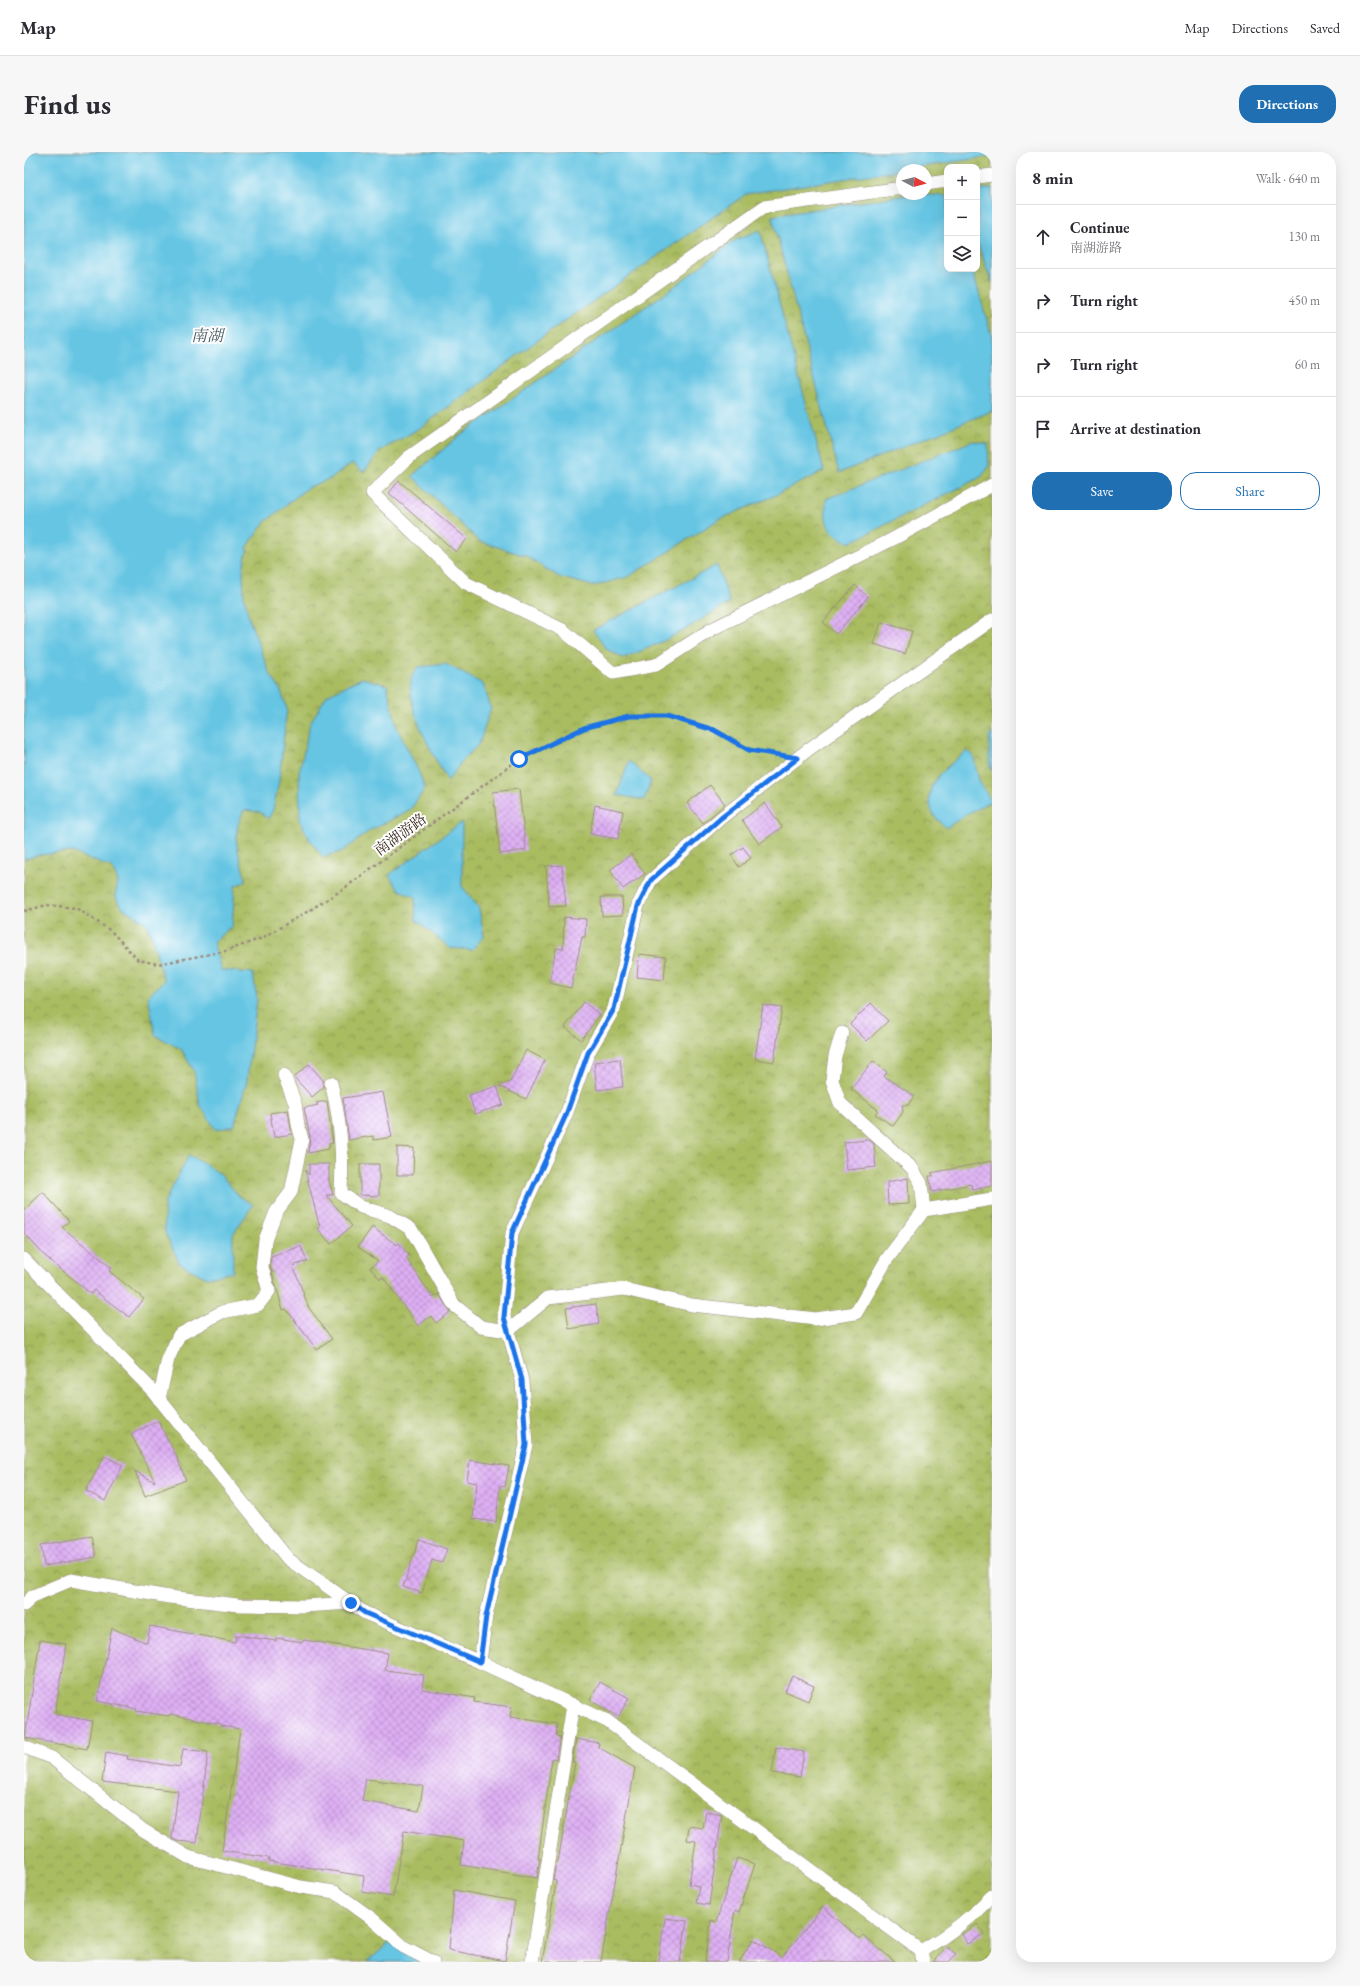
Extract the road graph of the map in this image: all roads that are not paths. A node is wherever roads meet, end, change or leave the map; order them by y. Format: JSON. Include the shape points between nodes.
{"nodes":[{"id":1,"x":992,"y":175,"type":"edge"},
{"id":2,"x":980,"y":177,"type":"edge"},
{"id":3,"x":944,"y":181,"type":"edge"},
{"id":4,"x":932,"y":183,"type":"edge"},
{"id":5,"x":896,"y":189,"type":"edge"},
{"id":6,"x":992,"y":485,"type":"edge"},
{"id":7,"x":992,"y":620,"type":"edge"},
{"id":8,"x":842,"y":1033,"type":"dead end"},
{"id":9,"x":284,"y":1076,"type":"dead end"},
{"id":10,"x":331,"y":1083,"type":"dead end"},
{"id":11,"x":992,"y":1199,"type":"edge"},
{"id":12,"x":924,"y":1210,"type":"junction"},
{"id":13,"x":24,"y":1259,"type":"edge"},
{"id":14,"x":508,"y":1331,"type":"junction"},
{"id":15,"x":159,"y":1398,"type":"junction"},
{"id":16,"x":351,"y":1603,"type":"junction"},
{"id":17,"x":24,"y":1605,"type":"edge"},
{"id":18,"x":480,"y":1662,"type":"junction"},
{"id":19,"x":573,"y":1705,"type":"junction"},
{"id":20,"x":24,"y":1747,"type":"edge"},
{"id":21,"x":992,"y":1896,"type":"edge"},
{"id":22,"x":922,"y":1957,"type":"edge"},
{"id":23,"x":433,"y":1962,"type":"edge"},
{"id":24,"x":532,"y":1962,"type":"edge"}],
"edges":[{"from":1,"to":2,"type":"street"},
{"from":3,"to":4,"type":"street"},
{"from":5,"to":6,"type":"street","via":[[764,207],[409,456],[372,493],[466,583],[563,630],[613,673],[656,665],[712,629],[893,539]]},
{"from":7,"to":14,"type":"street","via":[[798,758],[721,818],[651,880],[638,906],[614,1009],[588,1053],[566,1115],[512,1233],[504,1317]]},
{"from":8,"to":12,"type":"street","via":[[835,1056],[832,1080],[840,1103],[912,1168],[921,1183]]},
{"from":9,"to":15,"type":"street","via":[[295,1103],[302,1139],[291,1192],[276,1212],[265,1240],[262,1267],[269,1291],[258,1305],[222,1312],[179,1335],[168,1359]]},
{"from":10,"to":14,"type":"street","via":[[342,1132],[341,1193],[361,1206],[390,1216],[410,1229],[454,1305],[482,1327]]},
{"from":11,"to":12,"type":"street"},
{"from":12,"to":14,"type":"street","via":[[887,1259],[856,1313],[816,1319],[692,1305],[624,1289],[548,1298]]},
{"from":13,"to":15,"type":"street"},
{"from":14,"to":18,"type":"street","via":[[522,1380],[526,1445],[486,1616]]},
{"from":15,"to":16,"type":"street","via":[[288,1559]]},
{"from":16,"to":17,"type":"street","via":[[304,1606],[238,1605],[169,1597],[71,1580],[33,1596]]},
{"from":16,"to":18,"type":"street","via":[[365,1613]]},
{"from":18,"to":19,"type":"street"},
{"from":19,"to":22,"type":"street","via":[[607,1721]]},
{"from":19,"to":24,"type":"street"},
{"from":20,"to":23,"type":"street","via":[[52,1758],[143,1830],[188,1856],[301,1887],[335,1892],[371,1918],[404,1947]]},
{"from":21,"to":22,"type":"street"}]}
